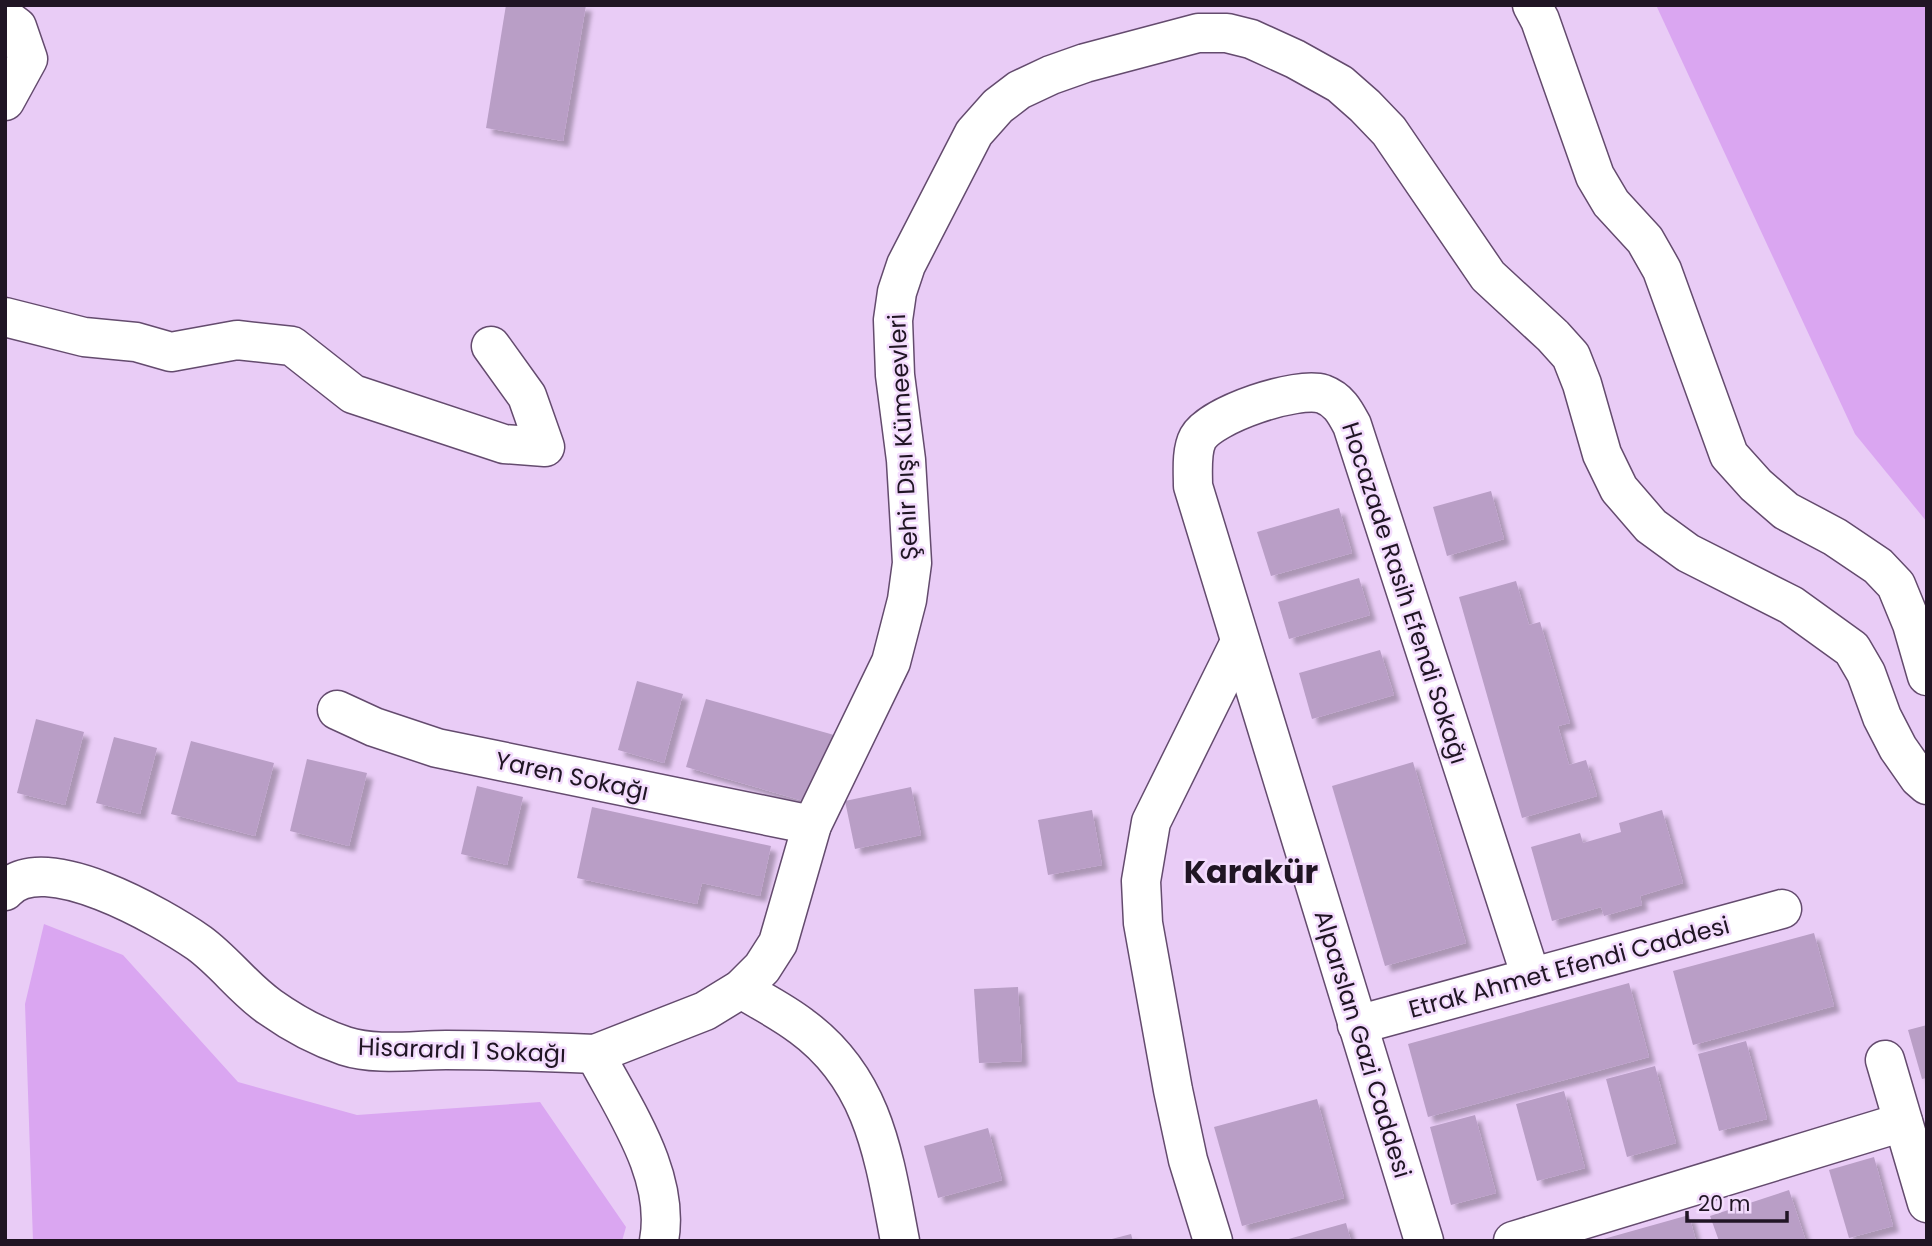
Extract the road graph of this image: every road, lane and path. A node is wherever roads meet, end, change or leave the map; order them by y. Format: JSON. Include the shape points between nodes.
{"nodes":[{"id":1,"x":1532,"y":5,"type":"edge"},
{"id":2,"x":5,"y":18,"type":"edge"},
{"id":3,"x":5,"y":101,"type":"edge"},
{"id":4,"x":5,"y":317,"type":"edge"},
{"id":5,"x":491,"y":346,"type":"dead end"},
{"id":6,"x":1193,"y":486,"type":"joint"},
{"id":7,"x":1240,"y":642,"type":"junction"},
{"id":8,"x":1927,"y":676,"type":"edge"},
{"id":9,"x":337,"y":710,"type":"dead end"},
{"id":10,"x":1927,"y":785,"type":"edge"},
{"id":11,"x":812,"y":825,"type":"junction"},
{"id":12,"x":7,"y":884,"type":"edge"},
{"id":13,"x":1782,"y":909,"type":"dead end"},
{"id":14,"x":1531,"y":977,"type":"junction"},
{"id":15,"x":741,"y":989,"type":"junction"},
{"id":16,"x":1357,"y":1025,"type":"junction"},
{"id":17,"x":596,"y":1054,"type":"junction"},
{"id":18,"x":1885,"y":1060,"type":"dead end"},
{"id":19,"x":1903,"y":1122,"type":"junction"},
{"id":20,"x":1927,"y":1203,"type":"edge"},
{"id":21,"x":659,"y":1241,"type":"edge"},
{"id":22,"x":900,"y":1241,"type":"edge"},
{"id":23,"x":1213,"y":1241,"type":"edge"},
{"id":24,"x":1424,"y":1241,"type":"edge"},
{"id":25,"x":1513,"y":1241,"type":"edge"}],
"edges":[{"from":1,"to":8,"type":"street","via":[[1595,176],[1611,203],[1645,240],[1662,270],[1729,455],[1786,511],[1878,566],[1896,585]]},
{"from":2,"to":3,"type":"street","via":[[17,27],[28,59]]},
{"from":4,"to":5,"type":"street","via":[[172,352],[237,340],[292,346],[353,394],[504,444],[545,447],[527,396]]},
{"from":6,"to":7,"type":"street","name":"Alparslan Gazi Caddesi"},
{"from":6,"to":14,"type":"street","name":"Hocazade Rasih Efendi Sokağı","via":[[1198,438],[1214,422],[1252,405],[1299,394],[1323,394],[1342,406]]},
{"from":7,"to":16,"type":"street","name":"Alparslan Gazi Caddesi"},
{"from":7,"to":23,"type":"street","via":[[1151,822],[1141,881],[1143,923],[1173,1090]]},
{"from":9,"to":11,"type":"street","name":"Yaren Sokağı","via":[[437,748]]},
{"from":10,"to":11,"type":"street","name":"Şehir Dışı Kümeevleri","via":[[1898,748],[1852,649],[1791,605],[1688,553],[1651,526],[1619,489],[1602,454],[1571,356],[1488,276],[1389,131],[1365,106],[1340,84],[1251,39],[1198,33],[1073,67],[1019,90],[998,106],[974,133],[906,265],[893,320],[912,563],[907,600],[891,662]]},
{"from":11,"to":15,"type":"street","name":"Şehir Dışı Kümeevleri","via":[[778,943]]},
{"from":12,"to":17,"type":"street","name":"Hisarardı 1 Sokağı","via":[[64,879],[107,892],[200,944],[294,1024],[350,1047]]},
{"from":13,"to":14,"type":"street","name":"Etrak Ahmet Efendi Caddesi"},
{"from":14,"to":16,"type":"street","name":"Etrak Ahmet Efendi Caddesi"},
{"from":15,"to":17,"type":"street","name":"Şehir Dışı Kümeevleri","via":[[705,1011]]},
{"from":15,"to":22,"type":"street","via":[[802,1026],[855,1083],[872,1117],[885,1161]]},
{"from":16,"to":24,"type":"street","name":"Alparslan Gazi Caddesi"},
{"from":17,"to":21,"type":"street","via":[[655,1172],[661,1206]]},
{"from":18,"to":19,"type":"street"},
{"from":19,"to":20,"type":"street"},
{"from":19,"to":25,"type":"street"}]}
